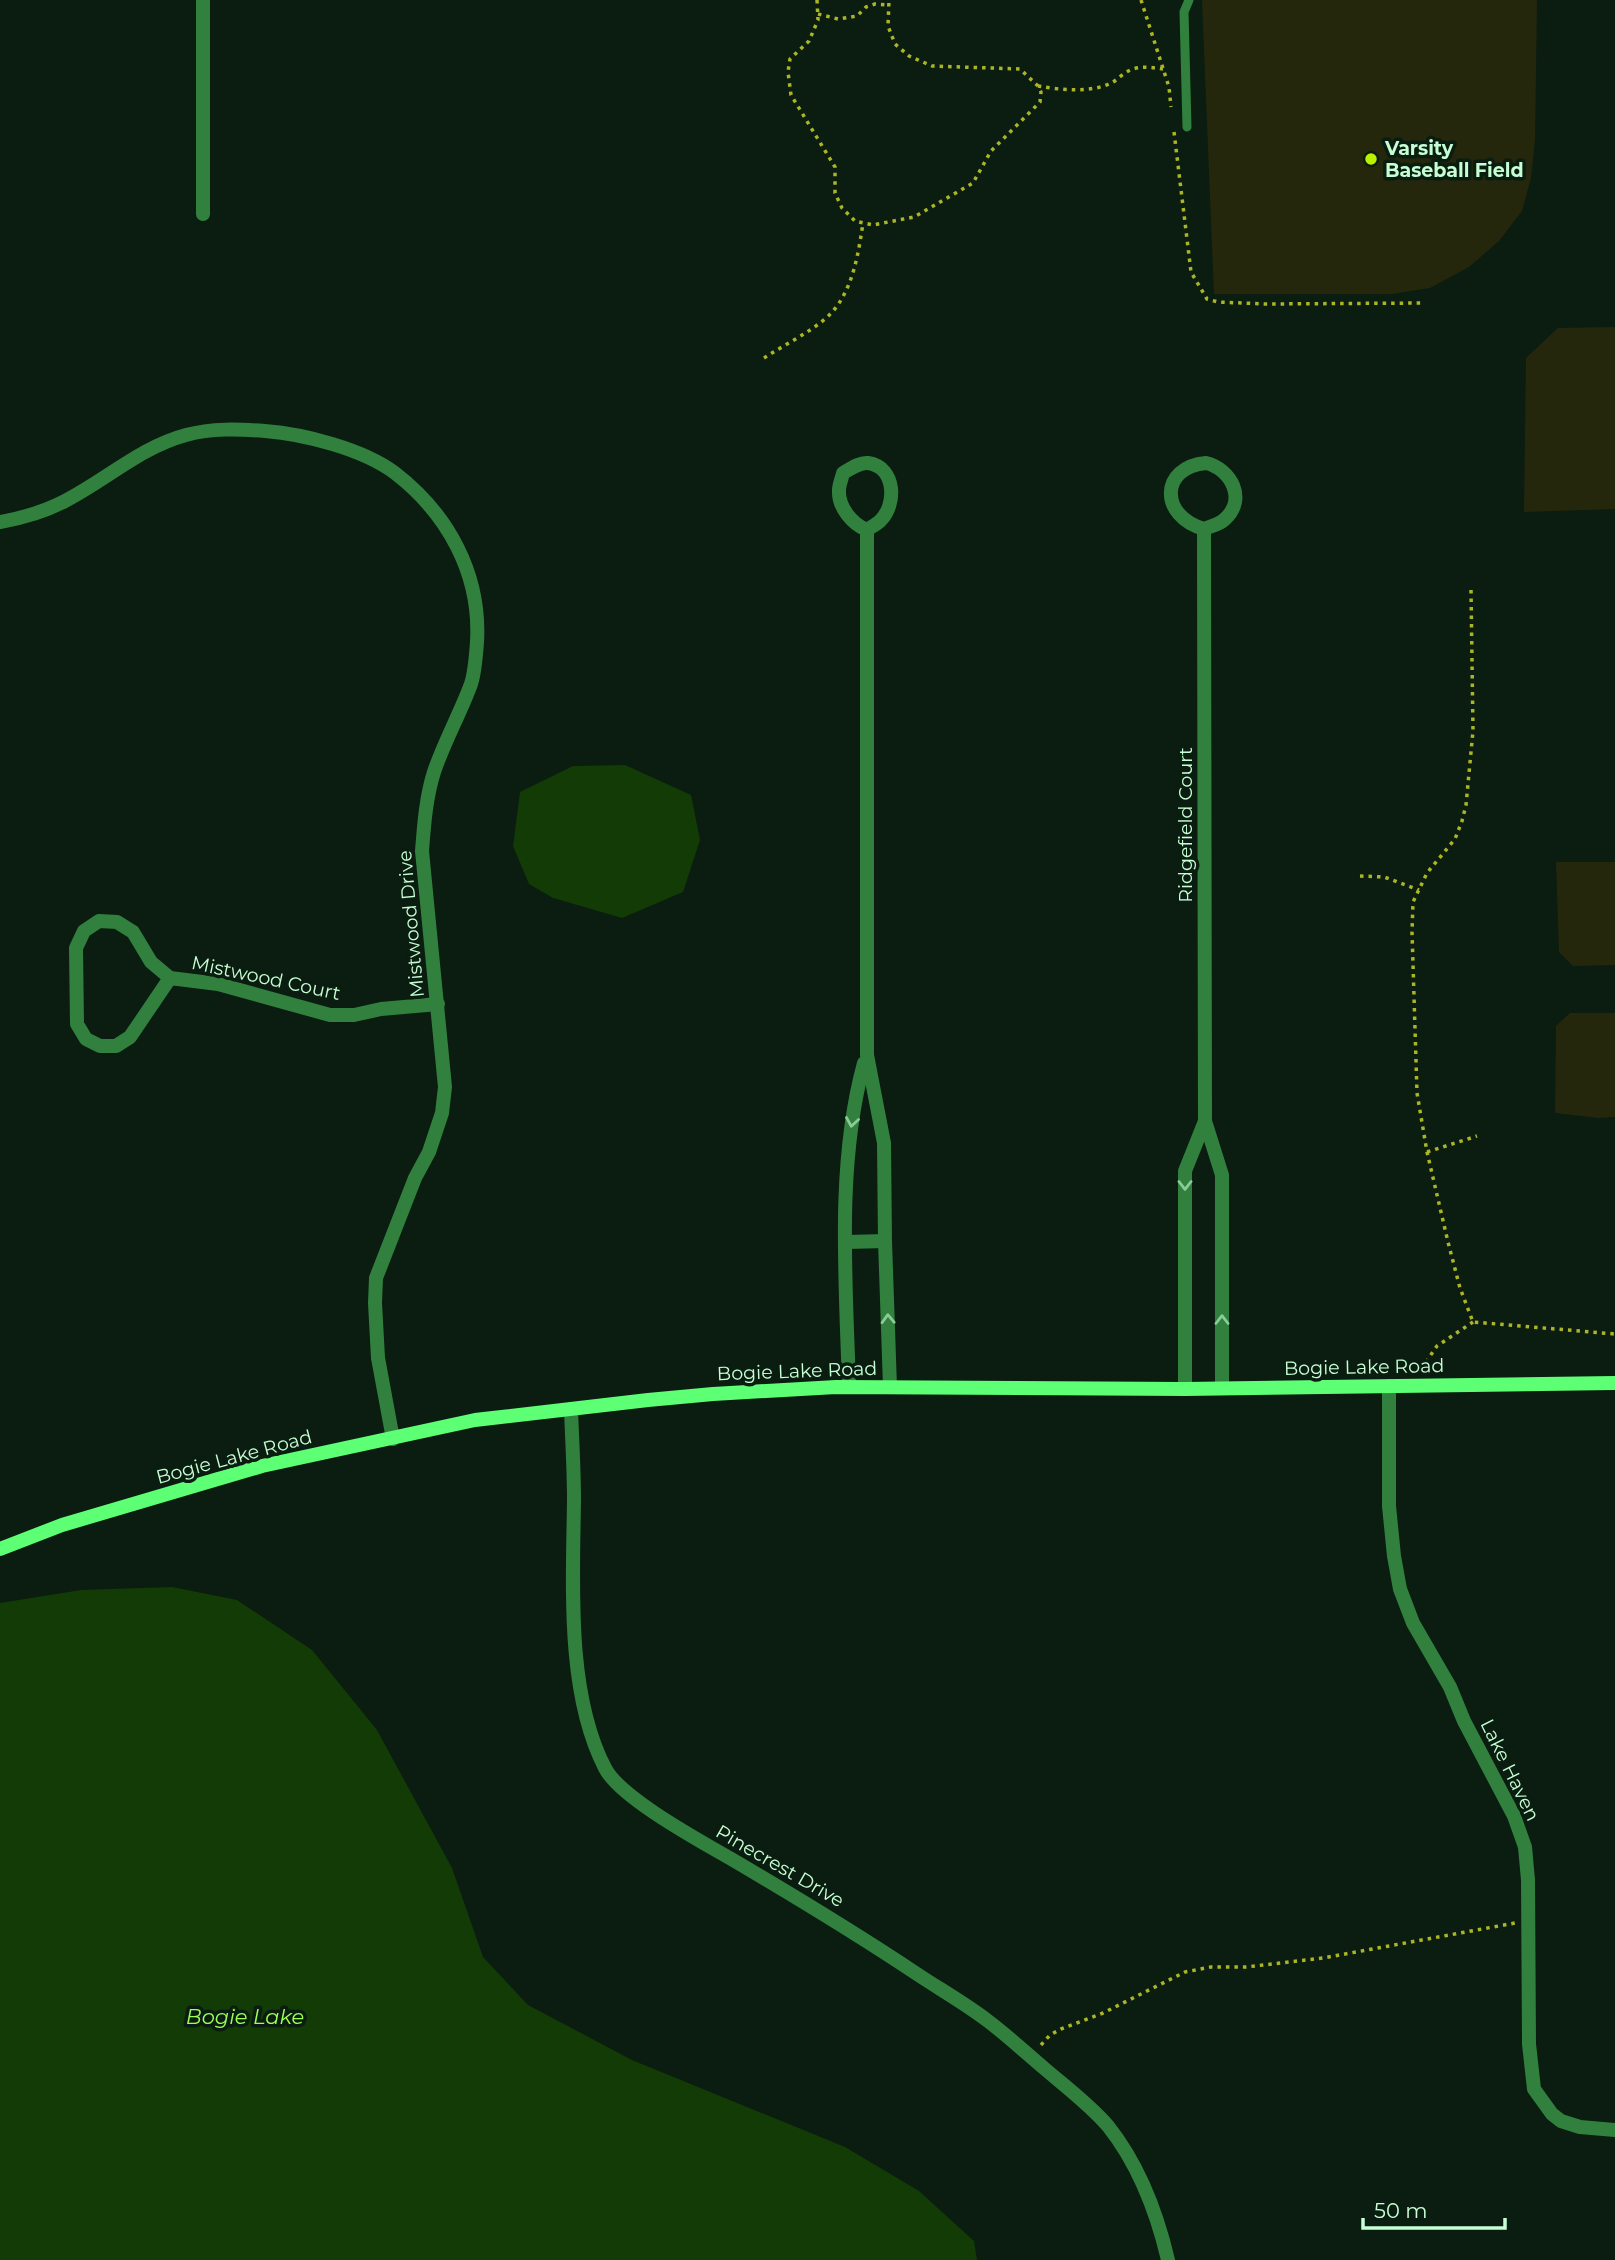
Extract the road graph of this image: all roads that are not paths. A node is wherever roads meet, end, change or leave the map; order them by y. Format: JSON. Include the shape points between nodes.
{"nodes":[{"id":1,"x":203,"y":0,"type":"edge"},
{"id":2,"x":1189,"y":0,"type":"edge"},
{"id":3,"x":1187,"y":127,"type":"dead end"},
{"id":4,"x":203,"y":214,"type":"dead end"},
{"id":5,"x":0,"y":522,"type":"edge"},
{"id":6,"x":1204,"y":529,"type":"junction"},
{"id":7,"x":867,"y":530,"type":"junction"},
{"id":8,"x":170,"y":978,"type":"junction"},
{"id":9,"x":438,"y":1004,"type":"junction"},
{"id":10,"x":867,"y":1055,"type":"junction"},
{"id":11,"x":1205,"y":1121,"type":"junction"},
{"id":12,"x":885,"y":1241,"type":"junction"},
{"id":13,"x":846,"y":1242,"type":"junction"},
{"id":14,"x":1615,"y":1383,"type":"edge"},
{"id":15,"x":1389,"y":1386,"type":"junction"},
{"id":16,"x":849,"y":1387,"type":"junction"},
{"id":17,"x":890,"y":1387,"type":"junction"},
{"id":18,"x":1222,"y":1388,"type":"junction"},
{"id":19,"x":1185,"y":1389,"type":"junction"},
{"id":20,"x":571,"y":1409,"type":"junction"},
{"id":21,"x":393,"y":1439,"type":"junction"},
{"id":22,"x":0,"y":1549,"type":"edge"},
{"id":23,"x":1615,"y":2130,"type":"edge"},
{"id":24,"x":1168,"y":2260,"type":"edge"}],
"edges":[{"from":1,"to":4,"type":"street"},
{"from":2,"to":3,"type":"lane","via":[[1184,12]]},
{"from":5,"to":9,"type":"street","name":"Mistwood Drive","via":[[65,501],[153,448],[186,435],[229,429],[320,440],[393,472],[419,494],[457,542],[475,607],[477,641],[472,682],[433,774],[424,822],[423,873]]},
{"from":6,"to":6,"type":"street","via":[[1226,519],[1235,499],[1231,479],[1206,463],[1186,468],[1171,494],[1177,514]]},
{"from":6,"to":11,"type":"street","name":"Ridgefield Court"},
{"from":7,"to":7,"type":"street","via":[[882,520],[891,504],[891,482],[883,470],[868,463],[843,473],[838,491],[845,514]]},
{"from":7,"to":10,"type":"street"},
{"from":8,"to":8,"type":"street","name":"Mistwood Court","via":[[151,962],[133,932],[117,922],[99,921],[84,931],[76,948],[77,1024],[86,1039],[100,1046],[116,1046],[130,1037]]},
{"from":8,"to":9,"type":"street","name":"Mistwood Court","via":[[218,984],[330,1016]]},
{"from":9,"to":21,"type":"street","name":"Mistwood Drive","via":[[445,1087],[442,1113],[376,1278],[378,1358]]},
{"from":10,"to":12,"type":"street","via":[[884,1143]]},
{"from":10,"to":13,"type":"street","one_way":true,"via":[[850,1138]]},
{"from":18,"to":11,"type":"street","name":"Ridgefield Court","one_way":true,"via":[[1222,1175]]},
{"from":11,"to":19,"type":"street","name":"Ridgefield Court","one_way":true,"via":[[1185,1171]]},
{"from":12,"to":13,"type":"street"},
{"from":17,"to":12,"type":"street","one_way":true},
{"from":13,"to":16,"type":"street"},
{"from":14,"to":15,"type":"main road","name":"Bogie Lake Road"},
{"from":15,"to":18,"type":"main road","name":"Bogie Lake Road"},
{"from":15,"to":23,"type":"street","name":"Lake Haven","via":[[1389,1506],[1400,1589],[1413,1623],[1514,1816],[1525,1847],[1534,2090],[1561,2121]]},
{"from":16,"to":17,"type":"main road","name":"Bogie Lake Road"},
{"from":16,"to":20,"type":"main road","name":"Bogie Lake Road","via":[[713,1394]]},
{"from":17,"to":19,"type":"main road","name":"Bogie Lake Road"},
{"from":18,"to":19,"type":"main road","name":"Bogie Lake Road"},
{"from":20,"to":21,"type":"main road","name":"Bogie Lake Road","via":[[475,1420]]},
{"from":20,"to":24,"type":"street","name":"Pinecrest Drive","via":[[578,1664],[583,1705],[606,1771],[627,1793],[830,1917],[988,2021],[1031,2057],[1108,2126],[1149,2195]]},
{"from":21,"to":22,"type":"main road","name":"Bogie Lake Road","via":[[262,1466],[62,1525]]}]}
